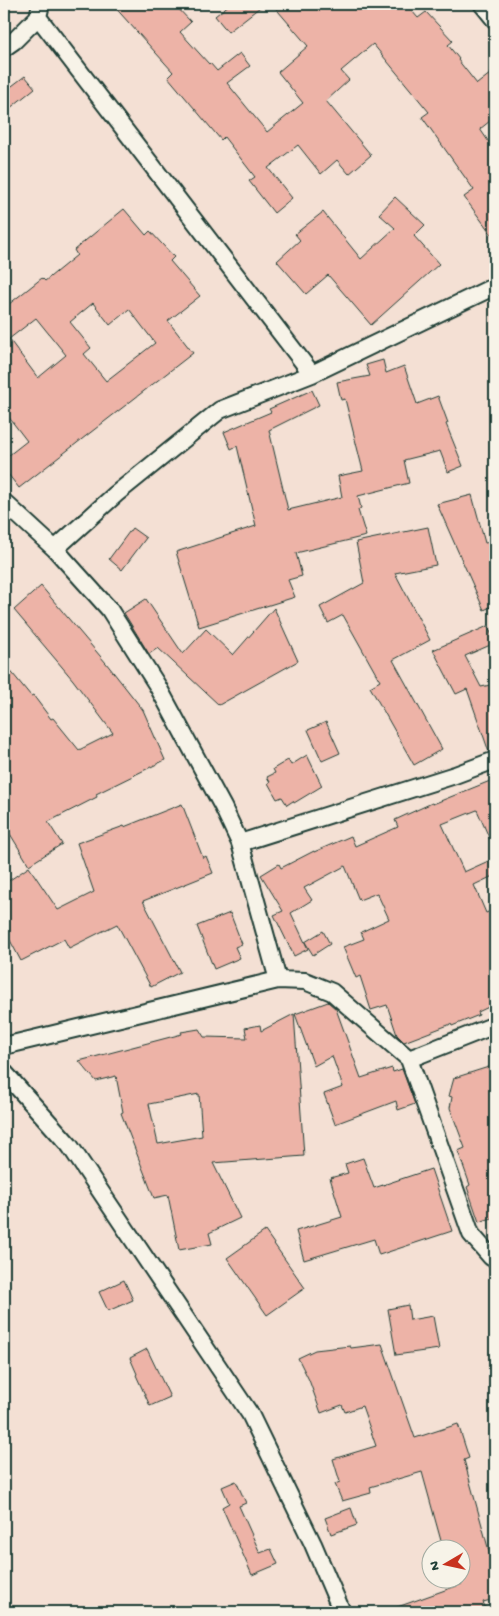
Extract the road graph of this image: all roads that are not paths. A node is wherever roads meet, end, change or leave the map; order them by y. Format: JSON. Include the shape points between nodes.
{"nodes":[{"id":1,"x":482,"y":4,"type":"edge"},
{"id":2,"x":40,"y":10,"type":"edge"},
{"id":3,"x":495,"y":20,"type":"edge"},
{"id":4,"x":4,"y":48,"type":"edge"},
{"id":5,"x":495,"y":286,"type":"edge"},
{"id":6,"x":312,"y":374,"type":"junction"},
{"id":7,"x":4,"y":502,"type":"edge"},
{"id":8,"x":55,"y":549,"type":"junction"},
{"id":9,"x":495,"y":760,"type":"edge"},
{"id":10,"x":240,"y":843,"type":"junction"},
{"id":11,"x":278,"y":980,"type":"junction"},
{"id":12,"x":495,"y":1025,"type":"edge"},
{"id":13,"x":4,"y":1046,"type":"edge"},
{"id":14,"x":409,"y":1059,"type":"junction"},
{"id":15,"x":4,"y":1072,"type":"edge"},
{"id":16,"x":495,"y":1256,"type":"edge"},
{"id":17,"x":342,"y":1612,"type":"edge"}],
"edges":[{"from":1,"to":3,"type":"street"},
{"from":2,"to":4,"type":"street"},
{"from":2,"to":6,"type":"street"},
{"from":5,"to":6,"type":"street"},
{"from":6,"to":8,"type":"street","via":[[220,410],[116,494]]},
{"from":7,"to":8,"type":"street"},
{"from":8,"to":10,"type":"street","via":[[109,609],[152,677]]},
{"from":9,"to":10,"type":"street","via":[[455,776]]},
{"from":10,"to":11,"type":"street"},
{"from":11,"to":13,"type":"street"},
{"from":11,"to":14,"type":"street","via":[[304,981],[332,992]]},
{"from":12,"to":14,"type":"street"},
{"from":14,"to":16,"type":"street","via":[[471,1234],[491,1257]]},
{"from":15,"to":17,"type":"street","via":[[70,1146],[250,1414]]}]}
